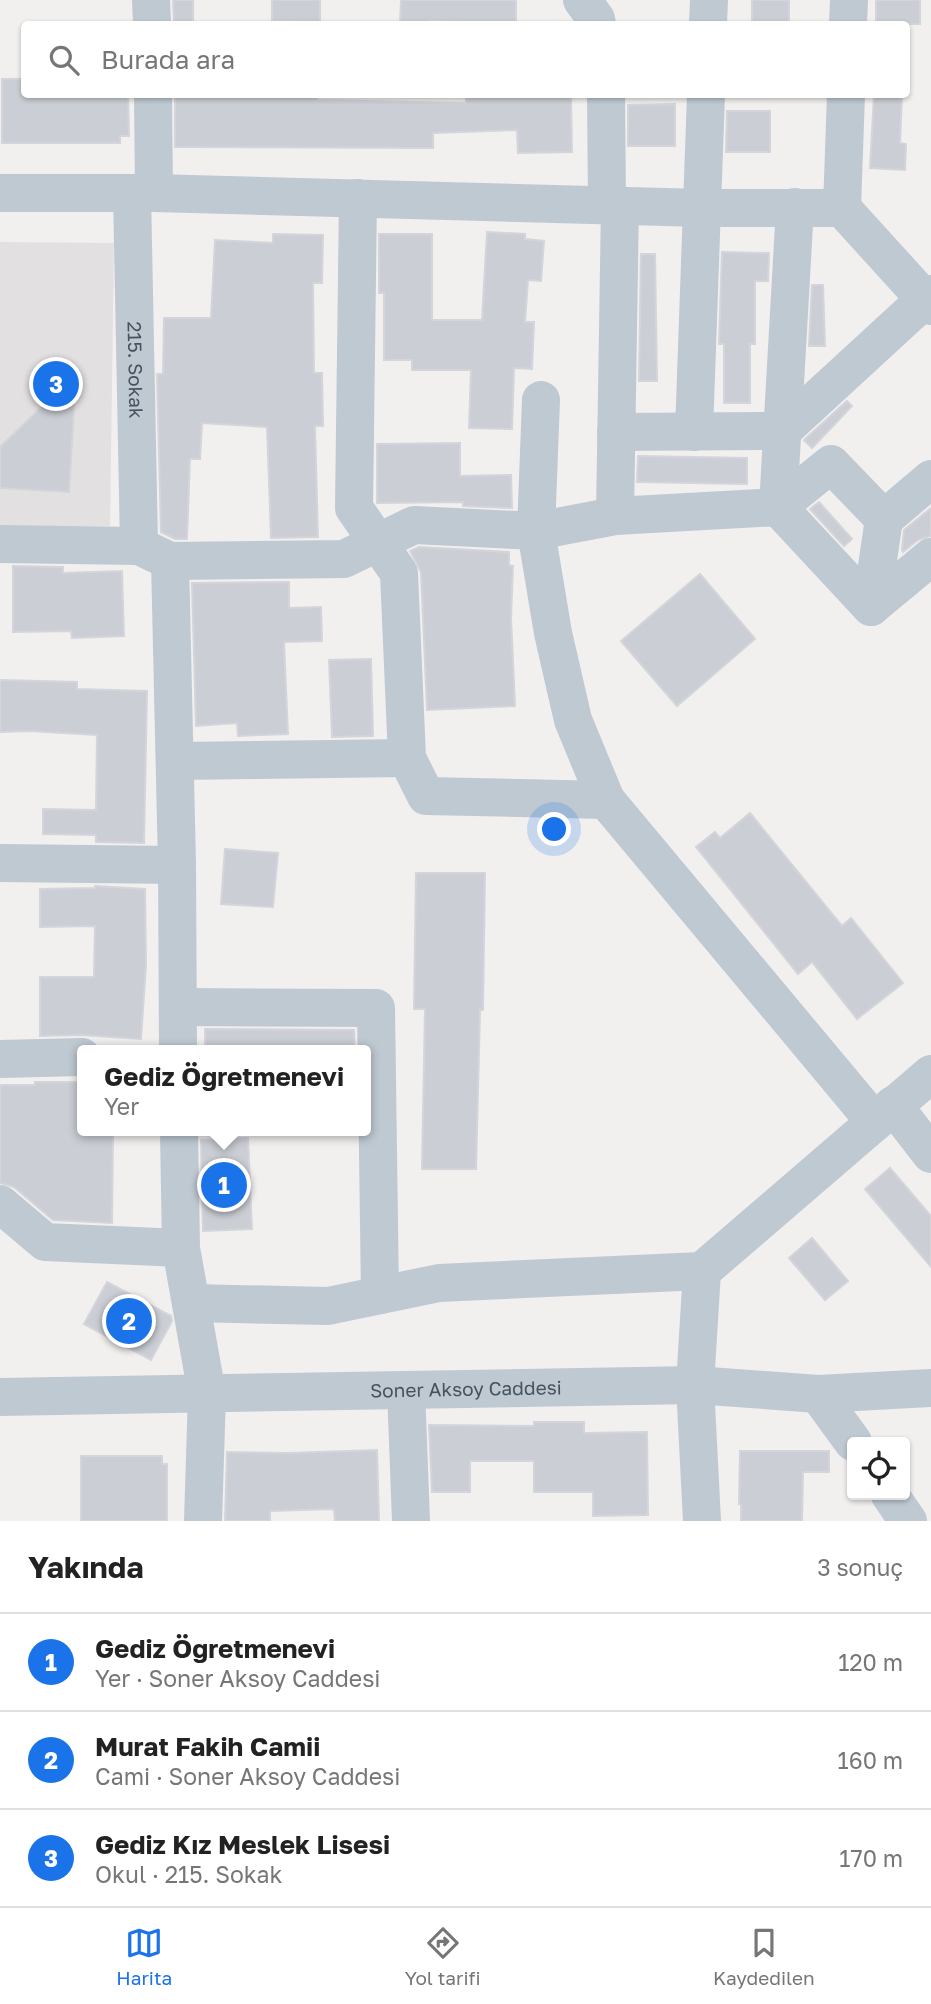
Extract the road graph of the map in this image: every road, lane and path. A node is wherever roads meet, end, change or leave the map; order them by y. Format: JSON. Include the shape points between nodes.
{"nodes":[{"id":1,"x":151,"y":0,"type":"edge"},
{"id":2,"x":582,"y":0,"type":"edge"},
{"id":3,"x":709,"y":0,"type":"edge"},
{"id":4,"x":849,"y":0,"type":"edge"},
{"id":5,"x":152,"y":21,"type":"edge"},
{"id":6,"x":595,"y":21,"type":"edge"},
{"id":7,"x":708,"y":21,"type":"edge"},
{"id":8,"x":848,"y":21,"type":"edge"},
{"id":9,"x":153,"y":98,"type":"edge"},
{"id":10,"x":606,"y":98,"type":"edge"},
{"id":11,"x":706,"y":98,"type":"edge"},
{"id":12,"x":846,"y":98,"type":"edge"},
{"id":13,"x":0,"y":193,"type":"edge"},
{"id":14,"x":143,"y":193,"type":"junction"},
{"id":15,"x":358,"y":198,"type":"junction"},
{"id":16,"x":614,"y":205,"type":"junction"},
{"id":17,"x":795,"y":207,"type":"junction"},
{"id":18,"x":702,"y":208,"type":"junction"},
{"id":19,"x":842,"y":208,"type":"junction"},
{"id":20,"x":929,"y":300,"type":"edge"},
{"id":21,"x":541,"y":400,"type":"dead end"},
{"id":22,"x":782,"y":431,"type":"junction"},
{"id":23,"x":616,"y":432,"type":"junction"},
{"id":24,"x":694,"y":432,"type":"junction"},
{"id":25,"x":931,"y":479,"type":"edge"},
{"id":26,"x":778,"y":507,"type":"junction"},
{"id":27,"x":615,"y":516,"type":"junction"},
{"id":28,"x":884,"y":519,"type":"junction"},
{"id":29,"x":536,"y":531,"type":"junction"},
{"id":30,"x":378,"y":543,"type":"junction"},
{"id":31,"x":0,"y":544,"type":"edge"},
{"id":32,"x":155,"y":553,"type":"junction"},
{"id":33,"x":931,"y":557,"type":"edge"},
{"id":34,"x":871,"y":607,"type":"junction"},
{"id":35,"x":407,"y":758,"type":"junction"},
{"id":36,"x":175,"y":761,"type":"junction"},
{"id":37,"x":606,"y":800,"type":"junction"},
{"id":38,"x":0,"y":863,"type":"edge"},
{"id":39,"x":177,"y":865,"type":"junction"},
{"id":40,"x":179,"y":1007,"type":"junction"},
{"id":41,"x":178,"y":1045,"type":"edge"},
{"id":42,"x":77,"y":1057,"type":"edge"},
{"id":43,"x":0,"y":1059,"type":"edge"},
{"id":44,"x":931,"y":1074,"type":"edge"},
{"id":45,"x":884,"y":1113,"type":"junction"},
{"id":46,"x":179,"y":1136,"type":"edge"},
{"id":47,"x":931,"y":1154,"type":"edge"},
{"id":48,"x":0,"y":1204,"type":"edge"},
{"id":49,"x":181,"y":1248,"type":"junction"},
{"id":50,"x":702,"y":1271,"type":"junction"},
{"id":51,"x":380,"y":1295,"type":"junction"},
{"id":52,"x":191,"y":1303,"type":"junction"},
{"id":53,"x":695,"y":1385,"type":"junction"},
{"id":54,"x":931,"y":1388,"type":"edge"},
{"id":55,"x":406,"y":1390,"type":"junction"},
{"id":56,"x":207,"y":1394,"type":"junction"},
{"id":57,"x":818,"y":1394,"type":"junction"},
{"id":58,"x":0,"y":1397,"type":"edge"},
{"id":59,"x":848,"y":1437,"type":"edge"},
{"id":60,"x":893,"y":1500,"type":"edge"},
{"id":61,"x":204,"y":1521,"type":"edge"},
{"id":62,"x":411,"y":1521,"type":"edge"},
{"id":63,"x":702,"y":1521,"type":"edge"},
{"id":64,"x":908,"y":1521,"type":"edge"}],
"edges":[{"from":1,"to":5,"type":"street"},
{"from":2,"to":6,"type":"street"},
{"from":3,"to":7,"type":"street"},
{"from":4,"to":8,"type":"street"},
{"from":9,"to":14,"type":"street","name":"215. Sokak"},
{"from":10,"to":16,"type":"street"},
{"from":11,"to":18,"type":"street"},
{"from":12,"to":19,"type":"street"},
{"from":13,"to":14,"type":"street"},
{"from":14,"to":15,"type":"street"},
{"from":14,"to":32,"type":"street","name":"215. Sokak"},
{"from":15,"to":16,"type":"street"},
{"from":15,"to":30,"type":"street","via":[[354,508]]},
{"from":16,"to":18,"type":"street"},
{"from":16,"to":23,"type":"street"},
{"from":17,"to":18,"type":"street"},
{"from":17,"to":19,"type":"street"},
{"from":17,"to":22,"type":"street"},
{"from":18,"to":24,"type":"street"},
{"from":19,"to":20,"type":"street"},
{"from":20,"to":22,"type":"street"},
{"from":21,"to":29,"type":"street"},
{"from":22,"to":24,"type":"street"},
{"from":22,"to":26,"type":"street"},
{"from":23,"to":24,"type":"street"},
{"from":23,"to":27,"type":"street"},
{"from":25,"to":28,"type":"street"},
{"from":26,"to":27,"type":"street"},
{"from":26,"to":28,"type":"street","via":[[831,464]]},
{"from":26,"to":34,"type":"street"},
{"from":27,"to":29,"type":"street"},
{"from":28,"to":34,"type":"street"},
{"from":29,"to":30,"type":"street","via":[[414,525]]},
{"from":29,"to":37,"type":"street","via":[[573,720]]},
{"from":30,"to":32,"type":"street","via":[[344,559]]},
{"from":30,"to":35,"type":"street","via":[[399,573]]},
{"from":31,"to":32,"type":"street"},
{"from":32,"to":36,"type":"street","name":"215. Sokak"},
{"from":33,"to":34,"type":"street"},
{"from":35,"to":36,"type":"street"},
{"from":35,"to":37,"type":"street","via":[[426,796]]},
{"from":36,"to":39,"type":"street","name":"215. Sokak"},
{"from":37,"to":45,"type":"street"},
{"from":38,"to":39,"type":"street"},
{"from":39,"to":40,"type":"street","name":"215. Sokak"},
{"from":40,"to":41,"type":"street","name":"215. Sokak"},
{"from":40,"to":51,"type":"street","via":[[376,1008]]},
{"from":42,"to":43,"type":"street"},
{"from":44,"to":45,"type":"street"},
{"from":45,"to":47,"type":"street"},
{"from":45,"to":50,"type":"street"},
{"from":46,"to":49,"type":"street"},
{"from":48,"to":49,"type":"street","via":[[45,1242]]},
{"from":49,"to":52,"type":"street"},
{"from":50,"to":51,"type":"street","via":[[439,1283]]},
{"from":50,"to":53,"type":"street"},
{"from":51,"to":52,"type":"street","via":[[328,1306]]},
{"from":52,"to":56,"type":"street"},
{"from":53,"to":55,"type":"street","name":"Soner Aksoy Caddesi"},
{"from":53,"to":57,"type":"street","name":"Soner Aksoy Caddesi"},
{"from":53,"to":63,"type":"street"},
{"from":54,"to":57,"type":"street","name":"Soner Aksoy Caddesi"},
{"from":55,"to":56,"type":"street","name":"Soner Aksoy Caddesi"},
{"from":55,"to":62,"type":"street"},
{"from":56,"to":58,"type":"street","name":"Soner Aksoy Caddesi"},
{"from":56,"to":61,"type":"street"},
{"from":57,"to":59,"type":"street"},
{"from":60,"to":64,"type":"street"}]}
